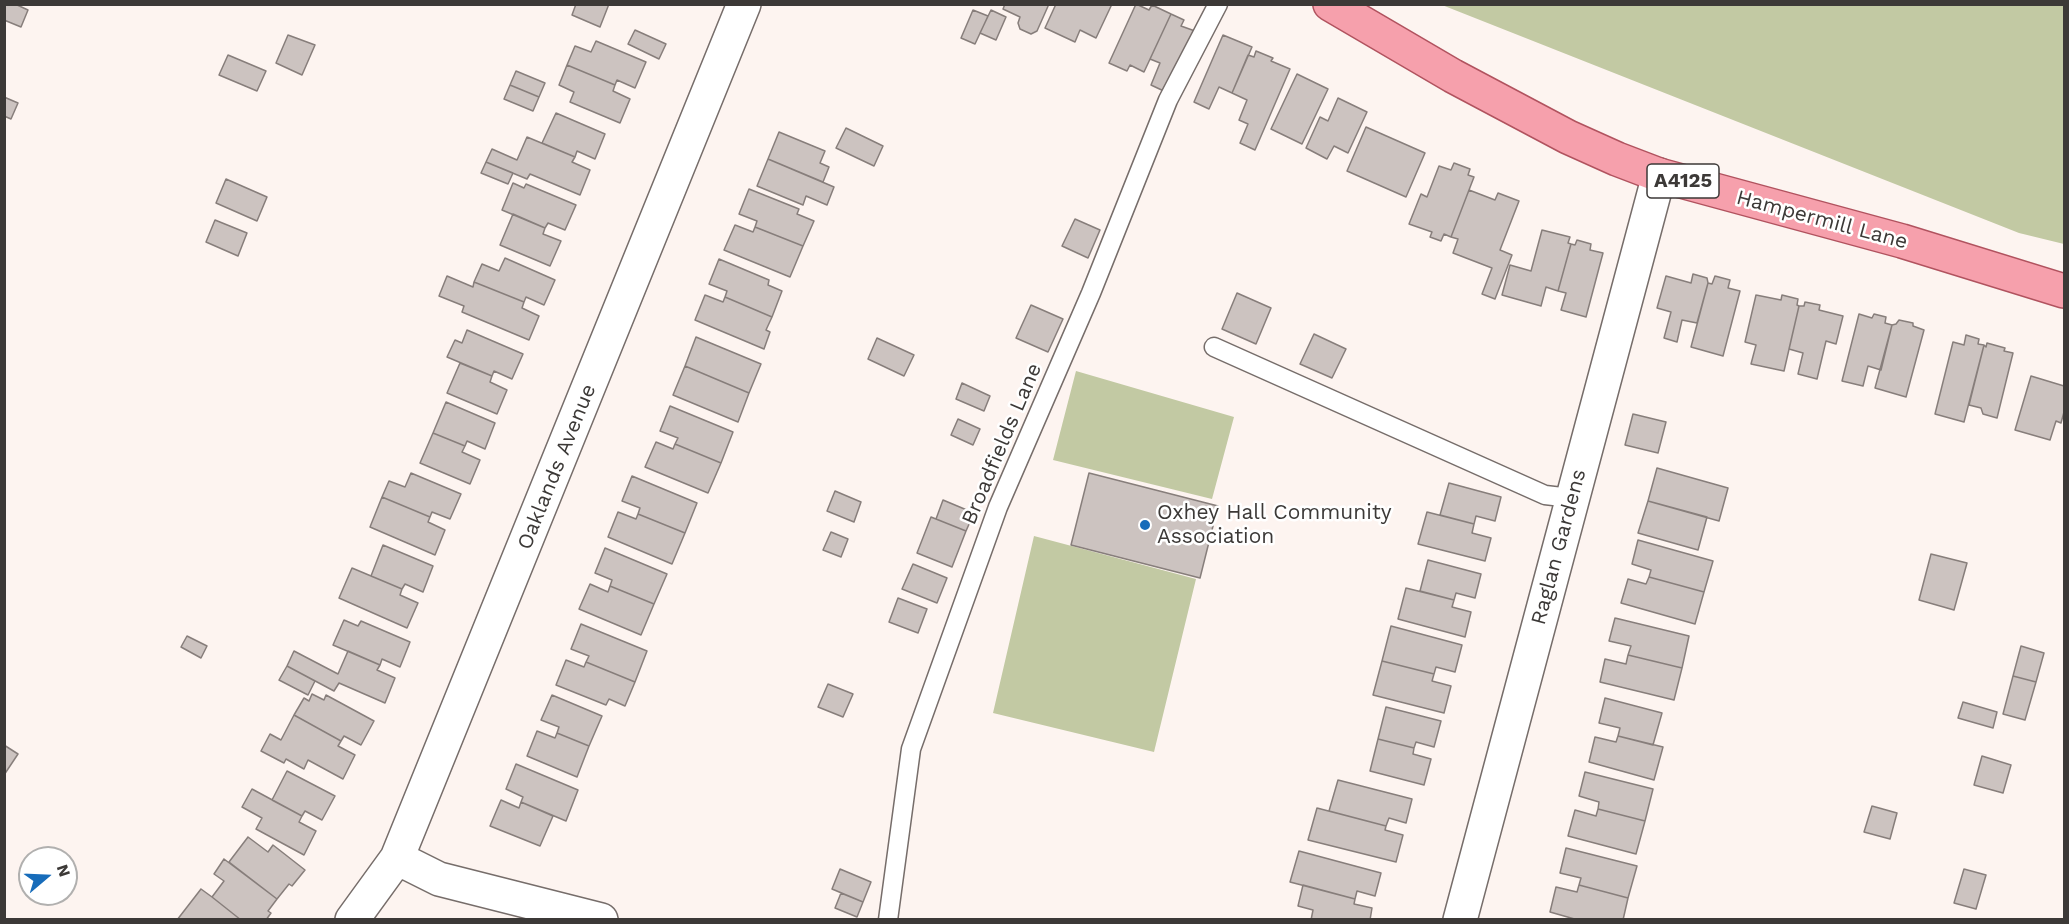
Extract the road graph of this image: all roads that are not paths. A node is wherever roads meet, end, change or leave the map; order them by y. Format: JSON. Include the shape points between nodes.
{"nodes":[{"id":1,"x":744,"y":4,"type":"edge"},
{"id":2,"x":1218,"y":4,"type":"edge"},
{"id":3,"x":1330,"y":4,"type":"edge"},
{"id":4,"x":1659,"y":175,"type":"junction"},
{"id":5,"x":2064,"y":291,"type":"edge"},
{"id":6,"x":1214,"y":347,"type":"dead end"},
{"id":7,"x":1571,"y":498,"type":"junction"},
{"id":8,"x":397,"y":858,"type":"junction"},
{"id":9,"x":352,"y":920,"type":"edge"},
{"id":10,"x":601,"y":920,"type":"edge"},
{"id":11,"x":888,"y":920,"type":"edge"},
{"id":12,"x":1460,"y":920,"type":"edge"}],
"edges":[{"from":1,"to":8,"type":"street","name":"Oaklands Avenue"},
{"from":2,"to":11,"type":"lane","name":"Broadfields Lane","via":[[1168,100],[1091,293],[998,507],[911,749]]},
{"from":3,"to":4,"type":"main road","name":"Hampermill Lane","number":"A4125","via":[[1568,137]]},
{"from":4,"to":5,"type":"main road","name":"Hampermill Lane","number":"A4125"},
{"from":4,"to":7,"type":"street","name":"Raglan Gardens"},
{"from":6,"to":7,"type":"lane","via":[[1545,495]]},
{"from":7,"to":12,"type":"street","name":"Raglan Gardens"},
{"from":8,"to":9,"type":"street","name":"Oaklands Avenue"},
{"from":8,"to":10,"type":"street","via":[[439,879]]}]}
